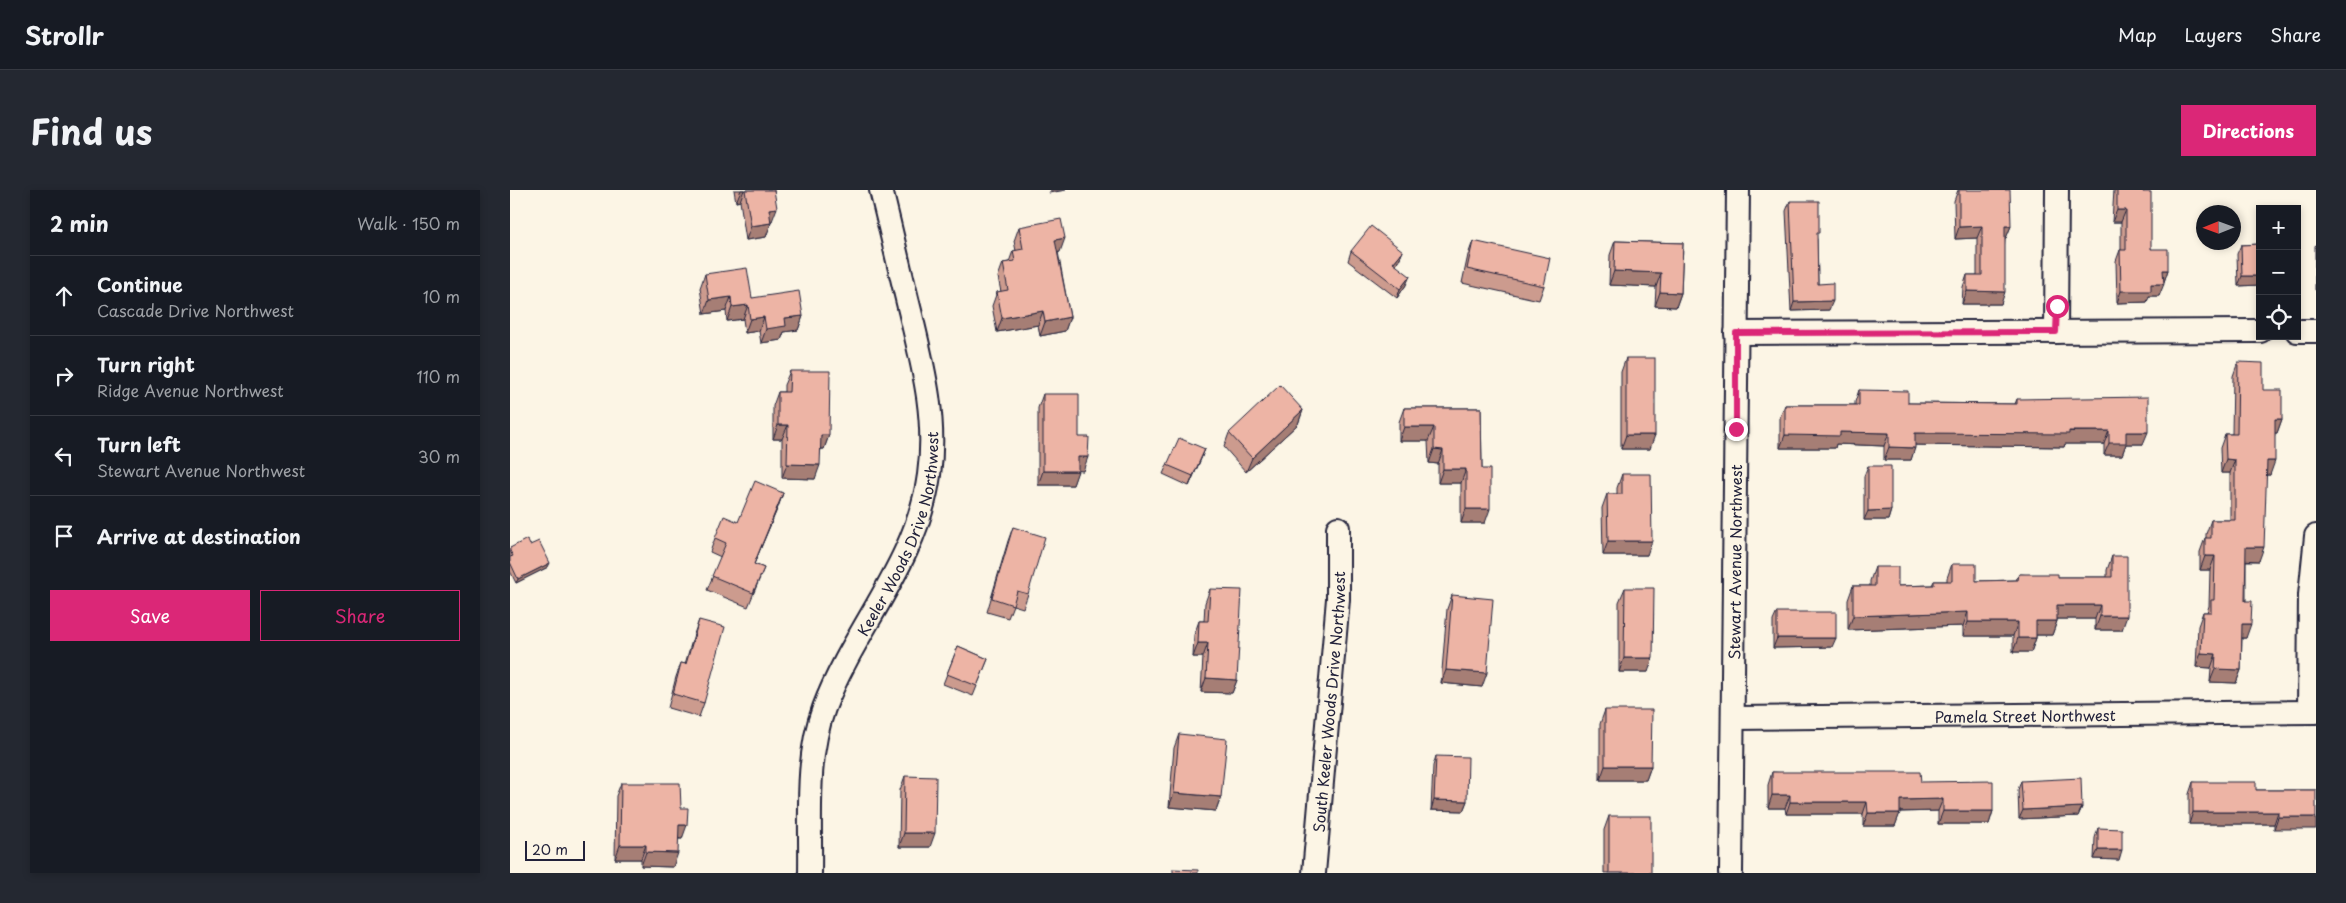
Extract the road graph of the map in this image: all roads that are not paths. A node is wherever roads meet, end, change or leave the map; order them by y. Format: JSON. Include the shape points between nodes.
{"nodes":[{"id":1,"x":881,"y":190,"type":"edge"},
{"id":2,"x":1738,"y":190,"type":"edge"},
{"id":3,"x":2057,"y":190,"type":"edge"},
{"id":4,"x":2256,"y":331,"type":"edge"},
{"id":5,"x":2301,"y":331,"type":"edge"},
{"id":6,"x":2316,"y":331,"type":"edge"},
{"id":7,"x":2056,"y":332,"type":"junction"},
{"id":8,"x":1736,"y":333,"type":"junction"},
{"id":9,"x":1338,"y":528,"type":"dead end"},
{"id":10,"x":2316,"y":536,"type":"edge"},
{"id":11,"x":2313,"y":712,"type":"edge"},
{"id":12,"x":1734,"y":718,"type":"junction"},
{"id":13,"x":810,"y":873,"type":"edge"},
{"id":14,"x":1314,"y":873,"type":"edge"},
{"id":15,"x":1732,"y":873,"type":"edge"}],
"edges":[{"from":1,"to":13,"type":"street","name":"Keeler Woods Drive Northwest","via":[[925,372],[931,413],[931,460],[924,501],[904,556],[834,686],[817,730],[811,794]]},
{"from":2,"to":8,"type":"street","name":"Stewart Avenue Northwest"},
{"from":3,"to":7,"type":"street"},
{"from":4,"to":7,"type":"street"},
{"from":5,"to":6,"type":"street"},
{"from":7,"to":8,"type":"street"},
{"from":8,"to":12,"type":"street","name":"Stewart Avenue Northwest"},
{"from":9,"to":14,"type":"street","name":"South Keeler Woods Drive Northwest","via":[[1338,599]]},
{"from":10,"to":11,"type":"street","via":[[2310,595]]},
{"from":11,"to":12,"type":"street","name":"Pamela Street Northwest"},
{"from":12,"to":15,"type":"street","name":"Stewart Avenue Northwest"}]}
